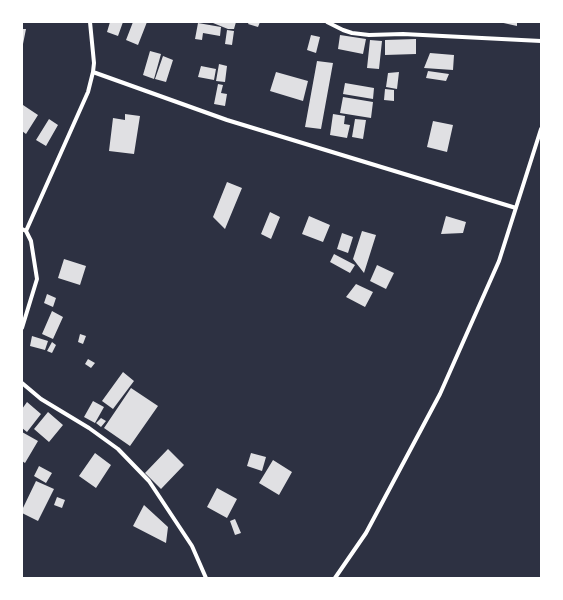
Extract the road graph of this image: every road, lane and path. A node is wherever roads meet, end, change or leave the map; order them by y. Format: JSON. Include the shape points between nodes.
{"nodes":[{"id":1,"x":90,"y":22,"type":"edge"},
{"id":2,"x":327,"y":22,"type":"edge"},
{"id":3,"x":541,"y":41,"type":"edge"},
{"id":4,"x":93,"y":72,"type":"junction"},
{"id":5,"x":541,"y":128,"type":"edge"},
{"id":6,"x":516,"y":208,"type":"junction"},
{"id":7,"x":24,"y":230,"type":"edge"},
{"id":8,"x":22,"y":328,"type":"edge"},
{"id":9,"x":22,"y":382,"type":"edge"},
{"id":10,"x":206,"y":578,"type":"edge"},
{"id":11,"x":335,"y":578,"type":"edge"}],
"edges":[{"from":1,"to":4,"type":"street"},
{"from":2,"to":3,"type":"street","via":[[348,32],[369,35],[403,34]]},
{"from":4,"to":6,"type":"street","via":[[227,120]]},
{"from":4,"to":7,"type":"street","via":[[88,92]]},
{"from":5,"to":6,"type":"street"},
{"from":6,"to":11,"type":"street","via":[[499,260],[440,394],[366,533]]},
{"from":7,"to":8,"type":"street","via":[[32,241],[37,278]]},
{"from":9,"to":10,"type":"street","via":[[41,399],[118,449],[149,481],[192,546]]}]}
